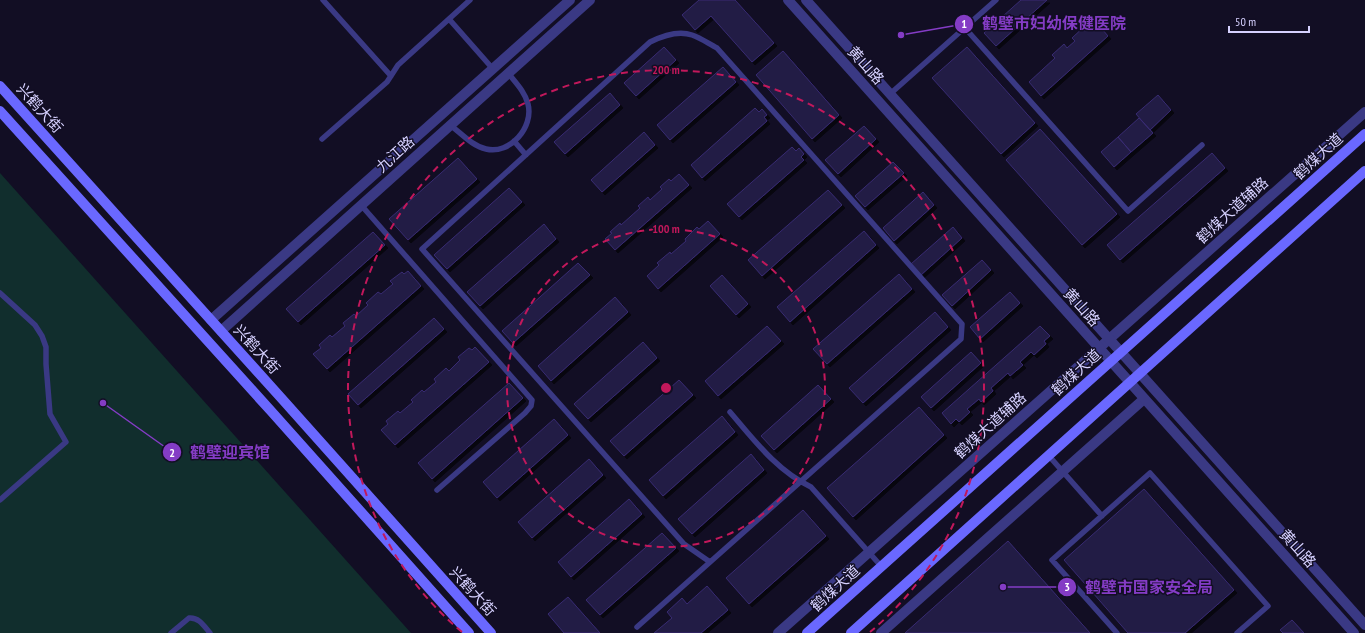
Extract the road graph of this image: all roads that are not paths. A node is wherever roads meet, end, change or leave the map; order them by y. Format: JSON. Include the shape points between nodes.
{"nodes":[{"id":1,"x":323,"y":0,"type":"edge"},
{"id":2,"x":470,"y":0,"type":"edge"},
{"id":3,"x":570,"y":0,"type":"edge"},
{"id":4,"x":590,"y":0,"type":"edge"},
{"id":5,"x":788,"y":0,"type":"edge"},
{"id":6,"x":806,"y":0,"type":"edge"},
{"id":7,"x":996,"y":0,"type":"edge"},
{"id":8,"x":449,"y":19,"type":"junction"},
{"id":9,"x":965,"y":28,"type":"junction"},
{"id":10,"x":493,"y":68,"type":"junction"},
{"id":11,"x":508,"y":73,"type":"junction"},
{"id":12,"x":391,"y":76,"type":"junction"},
{"id":13,"x":0,"y":86,"type":"edge"},
{"id":14,"x":890,"y":94,"type":"junction"},
{"id":15,"x":0,"y":111,"type":"edge"},
{"id":16,"x":1365,"y":112,"type":"edge"},
{"id":17,"x":450,"y":125,"type":"junction"},
{"id":18,"x":1365,"y":134,"type":"edge"},
{"id":19,"x":322,"y":139,"type":"dead end"},
{"id":20,"x":514,"y":141,"type":"junction"},
{"id":21,"x":1202,"y":145,"type":"dead end"},
{"id":22,"x":526,"y":154,"type":"junction"},
{"id":23,"x":1365,"y":171,"type":"edge"},
{"id":24,"x":361,"y":205,"type":"junction"},
{"id":25,"x":0,"y":293,"type":"edge"},
{"id":26,"x":211,"y":320,"type":"junction"},
{"id":27,"x":220,"y":330,"type":"junction"},
{"id":28,"x":1109,"y":340,"type":"junction"},
{"id":29,"x":1099,"y":349,"type":"junction"},
{"id":30,"x":1120,"y":353,"type":"junction"},
{"id":31,"x":1111,"y":362,"type":"junction"},
{"id":32,"x":1140,"y":374,"type":"junction"},
{"id":33,"x":1130,"y":383,"type":"junction"},
{"id":34,"x":1144,"y":399,"type":"junction"},
{"id":35,"x":730,"y":412,"type":"dead end"},
{"id":36,"x":1049,"y":456,"type":"junction"},
{"id":37,"x":1063,"y":472,"type":"junction"},
{"id":38,"x":800,"y":482,"type":"junction"},
{"id":39,"x":437,"y":490,"type":"dead end"},
{"id":40,"x":0,"y":500,"type":"edge"},
{"id":41,"x":1102,"y":516,"type":"junction"},
{"id":42,"x":869,"y":552,"type":"junction"},
{"id":43,"x":710,"y":562,"type":"junction"},
{"id":44,"x":882,"y":566,"type":"junction"},
{"id":45,"x":1365,"y":625,"type":"edge"},
{"id":46,"x":636,"y":627,"type":"dead end"},
{"id":47,"x":171,"y":633,"type":"edge"},
{"id":48,"x":210,"y":633,"type":"edge"},
{"id":49,"x":469,"y":633,"type":"edge"},
{"id":50,"x":491,"y":633,"type":"edge"},
{"id":51,"x":778,"y":633,"type":"edge"},
{"id":52,"x":807,"y":633,"type":"edge"},
{"id":53,"x":851,"y":633,"type":"edge"},
{"id":54,"x":881,"y":633,"type":"edge"},
{"id":55,"x":1117,"y":633,"type":"edge"},
{"id":56,"x":1237,"y":633,"type":"edge"},
{"id":57,"x":1354,"y":633,"type":"edge"}],
"edges":[{"from":1,"to":12,"type":"lane"},
{"from":2,"to":8,"type":"lane"},
{"from":3,"to":10,"type":"street","name":"九江路"},
{"from":4,"to":11,"type":"street","name":"九江路"},
{"from":5,"to":29,"type":"street","name":"黄山路"},
{"from":6,"to":14,"type":"street","name":"黄山路"},
{"from":7,"to":9,"type":"lane"},
{"from":8,"to":10,"type":"lane"},
{"from":8,"to":12,"type":"lane","via":[[398,65]]},
{"from":9,"to":14,"type":"lane"},
{"from":9,"to":21,"type":"lane","via":[[1128,211]]},
{"from":10,"to":26,"type":"street","name":"九江路"},
{"from":11,"to":17,"type":"street","name":"九江路"},
{"from":11,"to":20,"type":"lane","via":[[528,105],[529,118],[523,131]]},
{"from":12,"to":19,"type":"lane"},
{"from":13,"to":26,"type":"main road","name":"兴鹤大街"},
{"from":14,"to":28,"type":"street","name":"黄山路"},
{"from":15,"to":49,"type":"main road","name":"兴鹤大街"},
{"from":16,"to":28,"type":"street","name":"鹤煤大道辅路"},
{"from":17,"to":20,"type":"lane","via":[[487,150],[502,148]]},
{"from":17,"to":24,"type":"street","name":"九江路"},
{"from":18,"to":30,"type":"main road","name":"鹤煤大道"},
{"from":20,"to":22,"type":"lane"},
{"from":22,"to":38,"type":"lane","via":[[650,42],[674,34],[692,35],[718,48],[962,324],[961,340]]},
{"from":22,"to":43,"type":"lane","via":[[422,249],[684,544]]},
{"from":23,"to":32,"type":"main road"},
{"from":24,"to":27,"type":"street","name":"九江路"},
{"from":24,"to":39,"type":"lane","via":[[532,400],[525,413]]},
{"from":25,"to":40,"type":"lane","via":[[35,325],[46,347],[50,414],[66,442]]},
{"from":26,"to":27,"type":"main road","name":"兴鹤大街"},
{"from":27,"to":50,"type":"main road","name":"兴鹤大街"},
{"from":28,"to":29,"type":"street","name":"鹤煤大道辅路"},
{"from":28,"to":30,"type":"street","name":"黄山路"},
{"from":29,"to":31,"type":"street","name":"黄山路"},
{"from":29,"to":42,"type":"street","name":"鹤煤大道辅路"},
{"from":30,"to":31,"type":"main road","name":"鹤煤大道"},
{"from":30,"to":32,"type":"street","name":"黄山路"},
{"from":31,"to":33,"type":"street","name":"黄山路"},
{"from":31,"to":44,"type":"main road","name":"鹤煤大道"},
{"from":32,"to":33,"type":"main road"},
{"from":32,"to":45,"type":"street","name":"黄山路"},
{"from":33,"to":34,"type":"street","name":"黄山路"},
{"from":33,"to":36,"type":"main road"},
{"from":34,"to":37,"type":"street"},
{"from":34,"to":57,"type":"street","name":"黄山路"},
{"from":35,"to":38,"type":"lane","via":[[774,462]]},
{"from":36,"to":37,"type":"lane"},
{"from":36,"to":53,"type":"main road"},
{"from":37,"to":41,"type":"lane"},
{"from":37,"to":54,"type":"street"},
{"from":38,"to":42,"type":"lane","via":[[811,487]]},
{"from":38,"to":43,"type":"lane"},
{"from":41,"to":55,"type":"lane","via":[[1052,560]]},
{"from":41,"to":56,"type":"lane","via":[[1150,473],[1268,606]]},
{"from":42,"to":44,"type":"lane"},
{"from":42,"to":51,"type":"street","name":"鹤煤大道辅路"},
{"from":43,"to":46,"type":"lane"},
{"from":44,"to":52,"type":"main road","name":"鹤煤大道"},
{"from":47,"to":48,"type":"lane","via":[[193,617]]}]}
